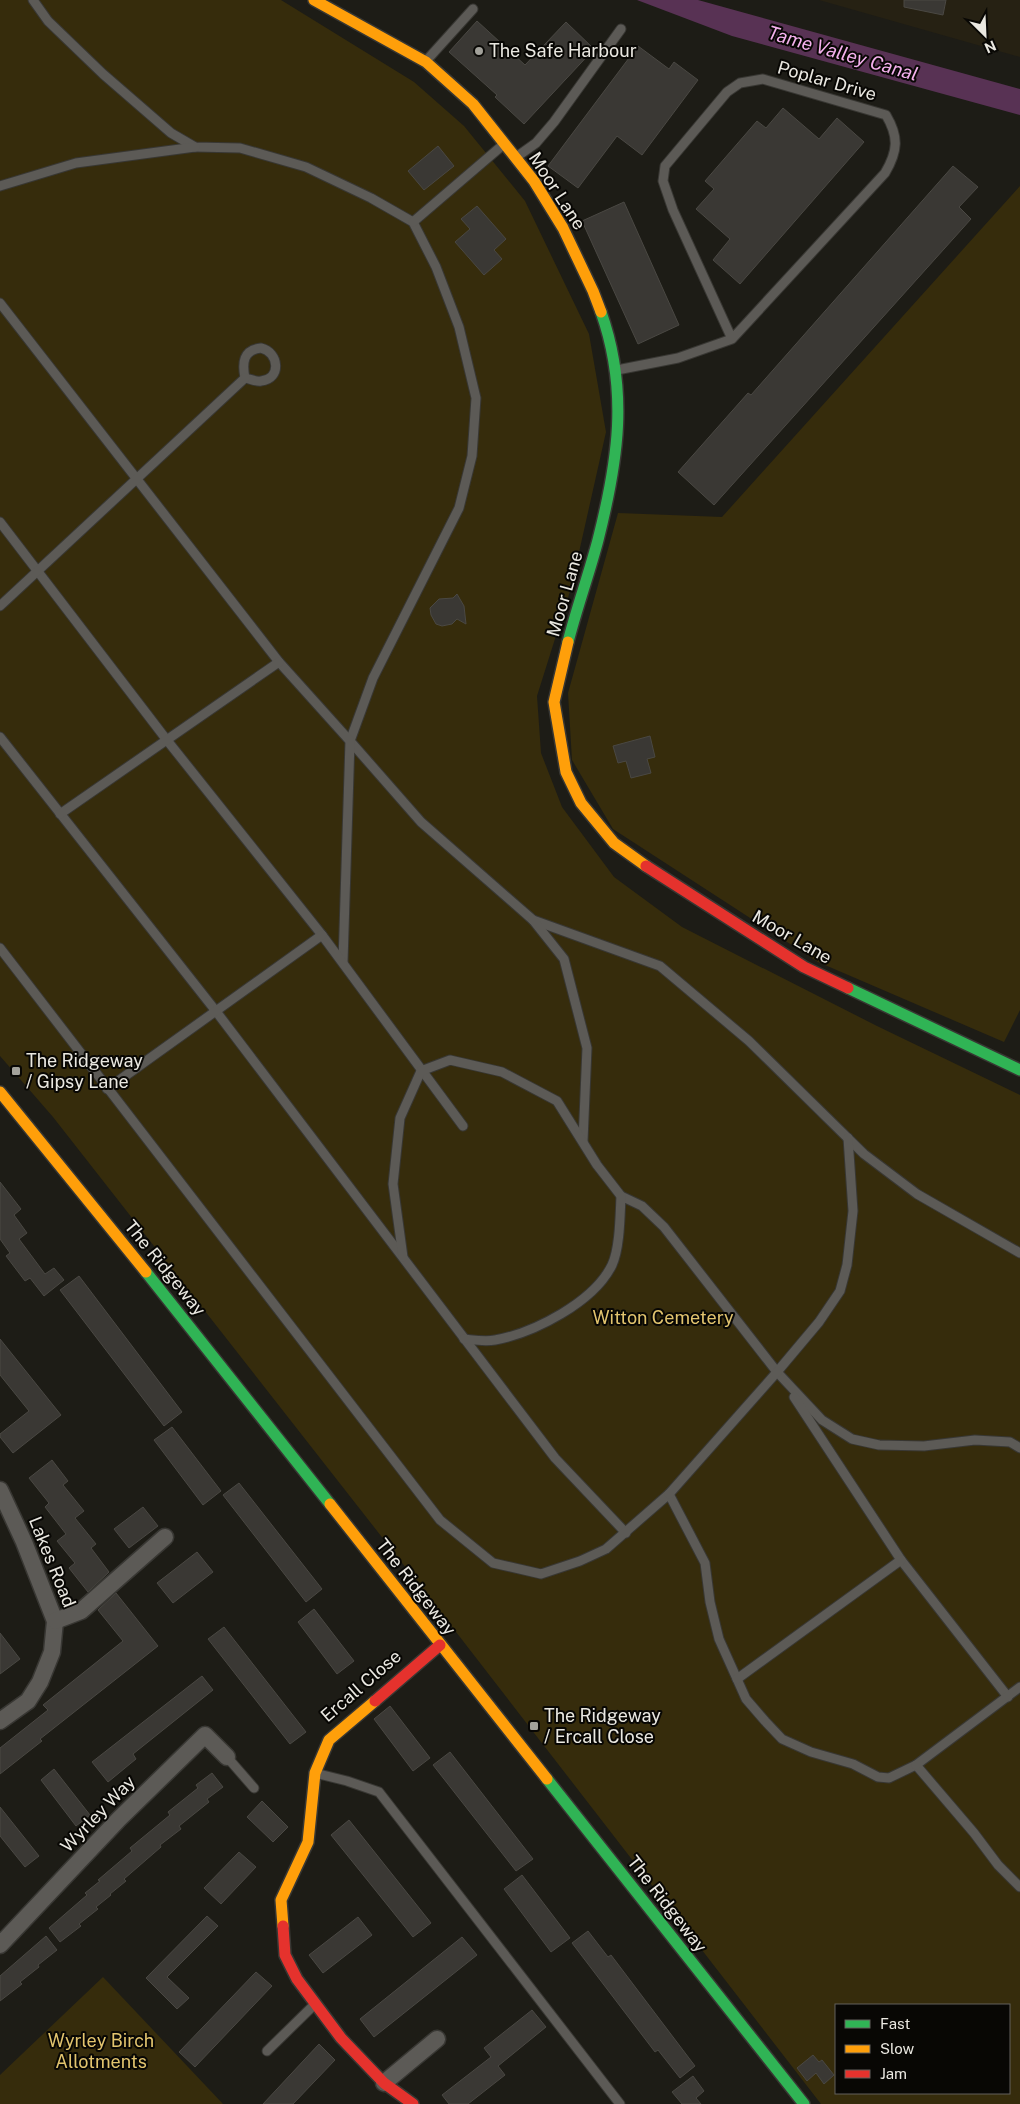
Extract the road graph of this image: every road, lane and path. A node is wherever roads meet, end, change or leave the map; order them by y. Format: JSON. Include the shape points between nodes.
{"nodes":[{"id":1,"x":32,"y":0,"type":"edge"},
{"id":2,"x":314,"y":0,"type":"edge"},
{"id":3,"x":473,"y":9,"type":"dead end"},
{"id":4,"x":621,"y":29,"type":"dead end"},
{"id":5,"x":426,"y":62,"type":"junction"},
{"id":6,"x":504,"y":144,"type":"junction"},
{"id":7,"x":196,"y":147,"type":"junction"},
{"id":8,"x":515,"y":158,"type":"junction"},
{"id":9,"x":0,"y":186,"type":"edge"},
{"id":10,"x":413,"y":222,"type":"junction"},
{"id":11,"x":0,"y":303,"type":"edge"},
{"id":12,"x":732,"y":339,"type":"junction"},
{"id":13,"x":616,"y":370,"type":"junction"},
{"id":14,"x":245,"y":378,"type":"dead end"},
{"id":15,"x":136,"y":480,"type":"junction"},
{"id":16,"x":0,"y":522,"type":"edge"},
{"id":17,"x":38,"y":571,"type":"junction"},
{"id":18,"x":0,"y":606,"type":"edge"},
{"id":19,"x":278,"y":662,"type":"junction"},
{"id":20,"x":0,"y":737,"type":"edge"},
{"id":21,"x":166,"y":739,"type":"junction"},
{"id":22,"x":350,"y":742,"type":"junction"},
{"id":23,"x":60,"y":814,"type":"junction"},
{"id":24,"x":533,"y":920,"type":"junction"},
{"id":25,"x":322,"y":935,"type":"junction"},
{"id":26,"x":0,"y":948,"type":"edge"},
{"id":27,"x":343,"y":962,"type":"junction"},
{"id":28,"x":215,"y":1010,"type":"junction"},
{"id":29,"x":1020,"y":1070,"type":"edge"},
{"id":30,"x":422,"y":1071,"type":"junction"},
{"id":31,"x":107,"y":1089,"type":"junction"},
{"id":32,"x":0,"y":1092,"type":"edge"},
{"id":33,"x":463,"y":1126,"type":"dead end"},
{"id":34,"x":848,"y":1138,"type":"junction"},
{"id":35,"x":582,"y":1141,"type":"junction"},
{"id":36,"x":621,"y":1196,"type":"junction"},
{"id":37,"x":1020,"y":1253,"type":"edge"},
{"id":38,"x":403,"y":1257,"type":"junction"},
{"id":39,"x":464,"y":1339,"type":"junction"},
{"id":40,"x":777,"y":1372,"type":"junction"},
{"id":41,"x":1020,"y":1448,"type":"edge"},
{"id":42,"x":0,"y":1490,"type":"edge"},
{"id":43,"x":668,"y":1494,"type":"junction"},
{"id":44,"x":626,"y":1533,"type":"junction"},
{"id":45,"x":165,"y":1537,"type":"dead end"},
{"id":46,"x":901,"y":1560,"type":"junction"},
{"id":47,"x":55,"y":1621,"type":"junction"},
{"id":48,"x":440,"y":1645,"type":"junction"},
{"id":49,"x":737,"y":1680,"type":"junction"},
{"id":50,"x":1020,"y":1687,"type":"edge"},
{"id":51,"x":1008,"y":1697,"type":"junction"},
{"id":52,"x":0,"y":1720,"type":"edge"},
{"id":53,"x":227,"y":1757,"type":"joint"},
{"id":54,"x":916,"y":1765,"type":"junction"},
{"id":55,"x":315,"y":1772,"type":"junction"},
{"id":56,"x":254,"y":1788,"type":"dead end"},
{"id":57,"x":1020,"y":1887,"type":"edge"},
{"id":58,"x":0,"y":1945,"type":"edge"},
{"id":59,"x":315,"y":2004,"type":"junction"},
{"id":60,"x":437,"y":2039,"type":"dead end"},
{"id":61,"x":267,"y":2051,"type":"dead end"},
{"id":62,"x":384,"y":2082,"type":"junction"},
{"id":63,"x":414,"y":2104,"type":"edge"},
{"id":64,"x":620,"y":2104,"type":"edge"},
{"id":65,"x":804,"y":2104,"type":"edge"}],
"edges":[{"from":1,"to":7,"type":"lane","via":[[48,21],[103,74],[171,133]]},
{"from":2,"to":5,"type":"street","name":"Moor Lane"},
{"from":3,"to":5,"type":"lane"},
{"from":4,"to":8,"type":"lane","via":[[542,136]]},
{"from":5,"to":6,"type":"street","name":"Moor Lane","via":[[473,104]]},
{"from":6,"to":8,"type":"street","name":"Moor Lane"},
{"from":6,"to":10,"type":"lane"},
{"from":7,"to":9,"type":"lane","via":[[76,163]]},
{"from":7,"to":10,"type":"lane","via":[[240,148],[306,167]]},
{"from":8,"to":13,"type":"street","name":"Moor Lane","via":[[534,181],[563,228],[593,291],[609,336]]},
{"from":10,"to":22,"type":"lane","via":[[436,267],[459,327],[476,398],[472,456],[459,508],[373,678]]},
{"from":11,"to":15,"type":"lane"},
{"from":12,"to":12,"type":"lane","name":"Poplar Drive","via":[[673,210],[663,181],[665,166],[727,92],[740,84],[763,79],[886,115],[895,130],[895,147],[893,159],[885,172]]},
{"from":12,"to":13,"type":"lane","name":"Poplar Drive","via":[[678,358]]},
{"from":13,"to":29,"type":"street","name":"Moor Lane","via":[[619,417],[614,467],[598,540],[554,702],[566,772],[581,803],[614,843],[663,879],[804,967]]},
{"from":14,"to":15,"type":"lane"},
{"from":15,"to":17,"type":"lane"},
{"from":15,"to":19,"type":"lane"},
{"from":16,"to":17,"type":"lane"},
{"from":17,"to":18,"type":"lane"},
{"from":17,"to":21,"type":"lane"},
{"from":19,"to":21,"type":"lane"},
{"from":19,"to":22,"type":"lane"},
{"from":20,"to":23,"type":"lane"},
{"from":21,"to":23,"type":"lane"},
{"from":21,"to":25,"type":"lane"},
{"from":22,"to":24,"type":"lane","via":[[421,822]]},
{"from":22,"to":27,"type":"lane"},
{"from":23,"to":28,"type":"lane"},
{"from":24,"to":34,"type":"lane","via":[[660,966],[750,1041]]},
{"from":24,"to":35,"type":"lane","via":[[564,959],[587,1048]]},
{"from":25,"to":27,"type":"lane"},
{"from":25,"to":28,"type":"lane"},
{"from":26,"to":31,"type":"lane"},
{"from":27,"to":30,"type":"lane"},
{"from":28,"to":31,"type":"lane"},
{"from":28,"to":38,"type":"lane"},
{"from":30,"to":33,"type":"lane"},
{"from":30,"to":35,"type":"lane","via":[[450,1060],[502,1072],[557,1101]]},
{"from":30,"to":38,"type":"lane","via":[[400,1118],[393,1184]]},
{"from":31,"to":44,"type":"lane","via":[[440,1520],[493,1562],[541,1574],[606,1549]]},
{"from":32,"to":48,"type":"street","name":"The Ridgeway"},
{"from":34,"to":37,"type":"lane","via":[[917,1194]]},
{"from":34,"to":40,"type":"lane","via":[[853,1211],[847,1265],[840,1291]]},
{"from":35,"to":36,"type":"lane"},
{"from":36,"to":39,"type":"lane","via":[[612,1264],[593,1290],[529,1331],[493,1341]]},
{"from":36,"to":40,"type":"lane","via":[[642,1206],[664,1226]]},
{"from":38,"to":39,"type":"lane"},
{"from":39,"to":44,"type":"lane","via":[[555,1458]]},
{"from":40,"to":41,"type":"lane","via":[[822,1420],[852,1439],[924,1446],[975,1440],[1010,1442]]},
{"from":40,"to":43,"type":"lane"},
{"from":40,"to":46,"type":"lane"},
{"from":42,"to":47,"type":"street","name":"Lakes Road"},
{"from":43,"to":44,"type":"lane"},
{"from":43,"to":49,"type":"lane","via":[[705,1563],[719,1639]]},
{"from":45,"to":47,"type":"street","via":[[81,1611]]},
{"from":46,"to":49,"type":"lane"},
{"from":46,"to":51,"type":"lane"},
{"from":47,"to":52,"type":"street","name":"Lakes Road","via":[[52,1652],[40,1682],[28,1701]]},
{"from":48,"to":55,"type":"street","name":"Ercall Close","via":[[329,1740]]},
{"from":48,"to":65,"type":"street","name":"The Ridgeway"},
{"from":49,"to":54,"type":"lane","via":[[746,1699],[782,1739],[811,1752],[853,1764],[878,1777],[889,1778]]},
{"from":50,"to":51,"type":"lane"},
{"from":51,"to":54,"type":"lane"},
{"from":53,"to":56,"type":"lane"},
{"from":53,"to":58,"type":"street","name":"Wyrley Way","via":[[205,1735],[119,1819]]},
{"from":54,"to":57,"type":"lane"},
{"from":55,"to":59,"type":"street","name":"Ercall Close","via":[[308,1842],[281,1900],[285,1955],[296,1979]]},
{"from":55,"to":64,"type":"lane","via":[[379,1792]]},
{"from":59,"to":61,"type":"lane"},
{"from":59,"to":62,"type":"street","name":"Ercall Close","via":[[340,2038]]},
{"from":60,"to":62,"type":"street"},
{"from":62,"to":63,"type":"street","name":"Ercall Close"}]}
